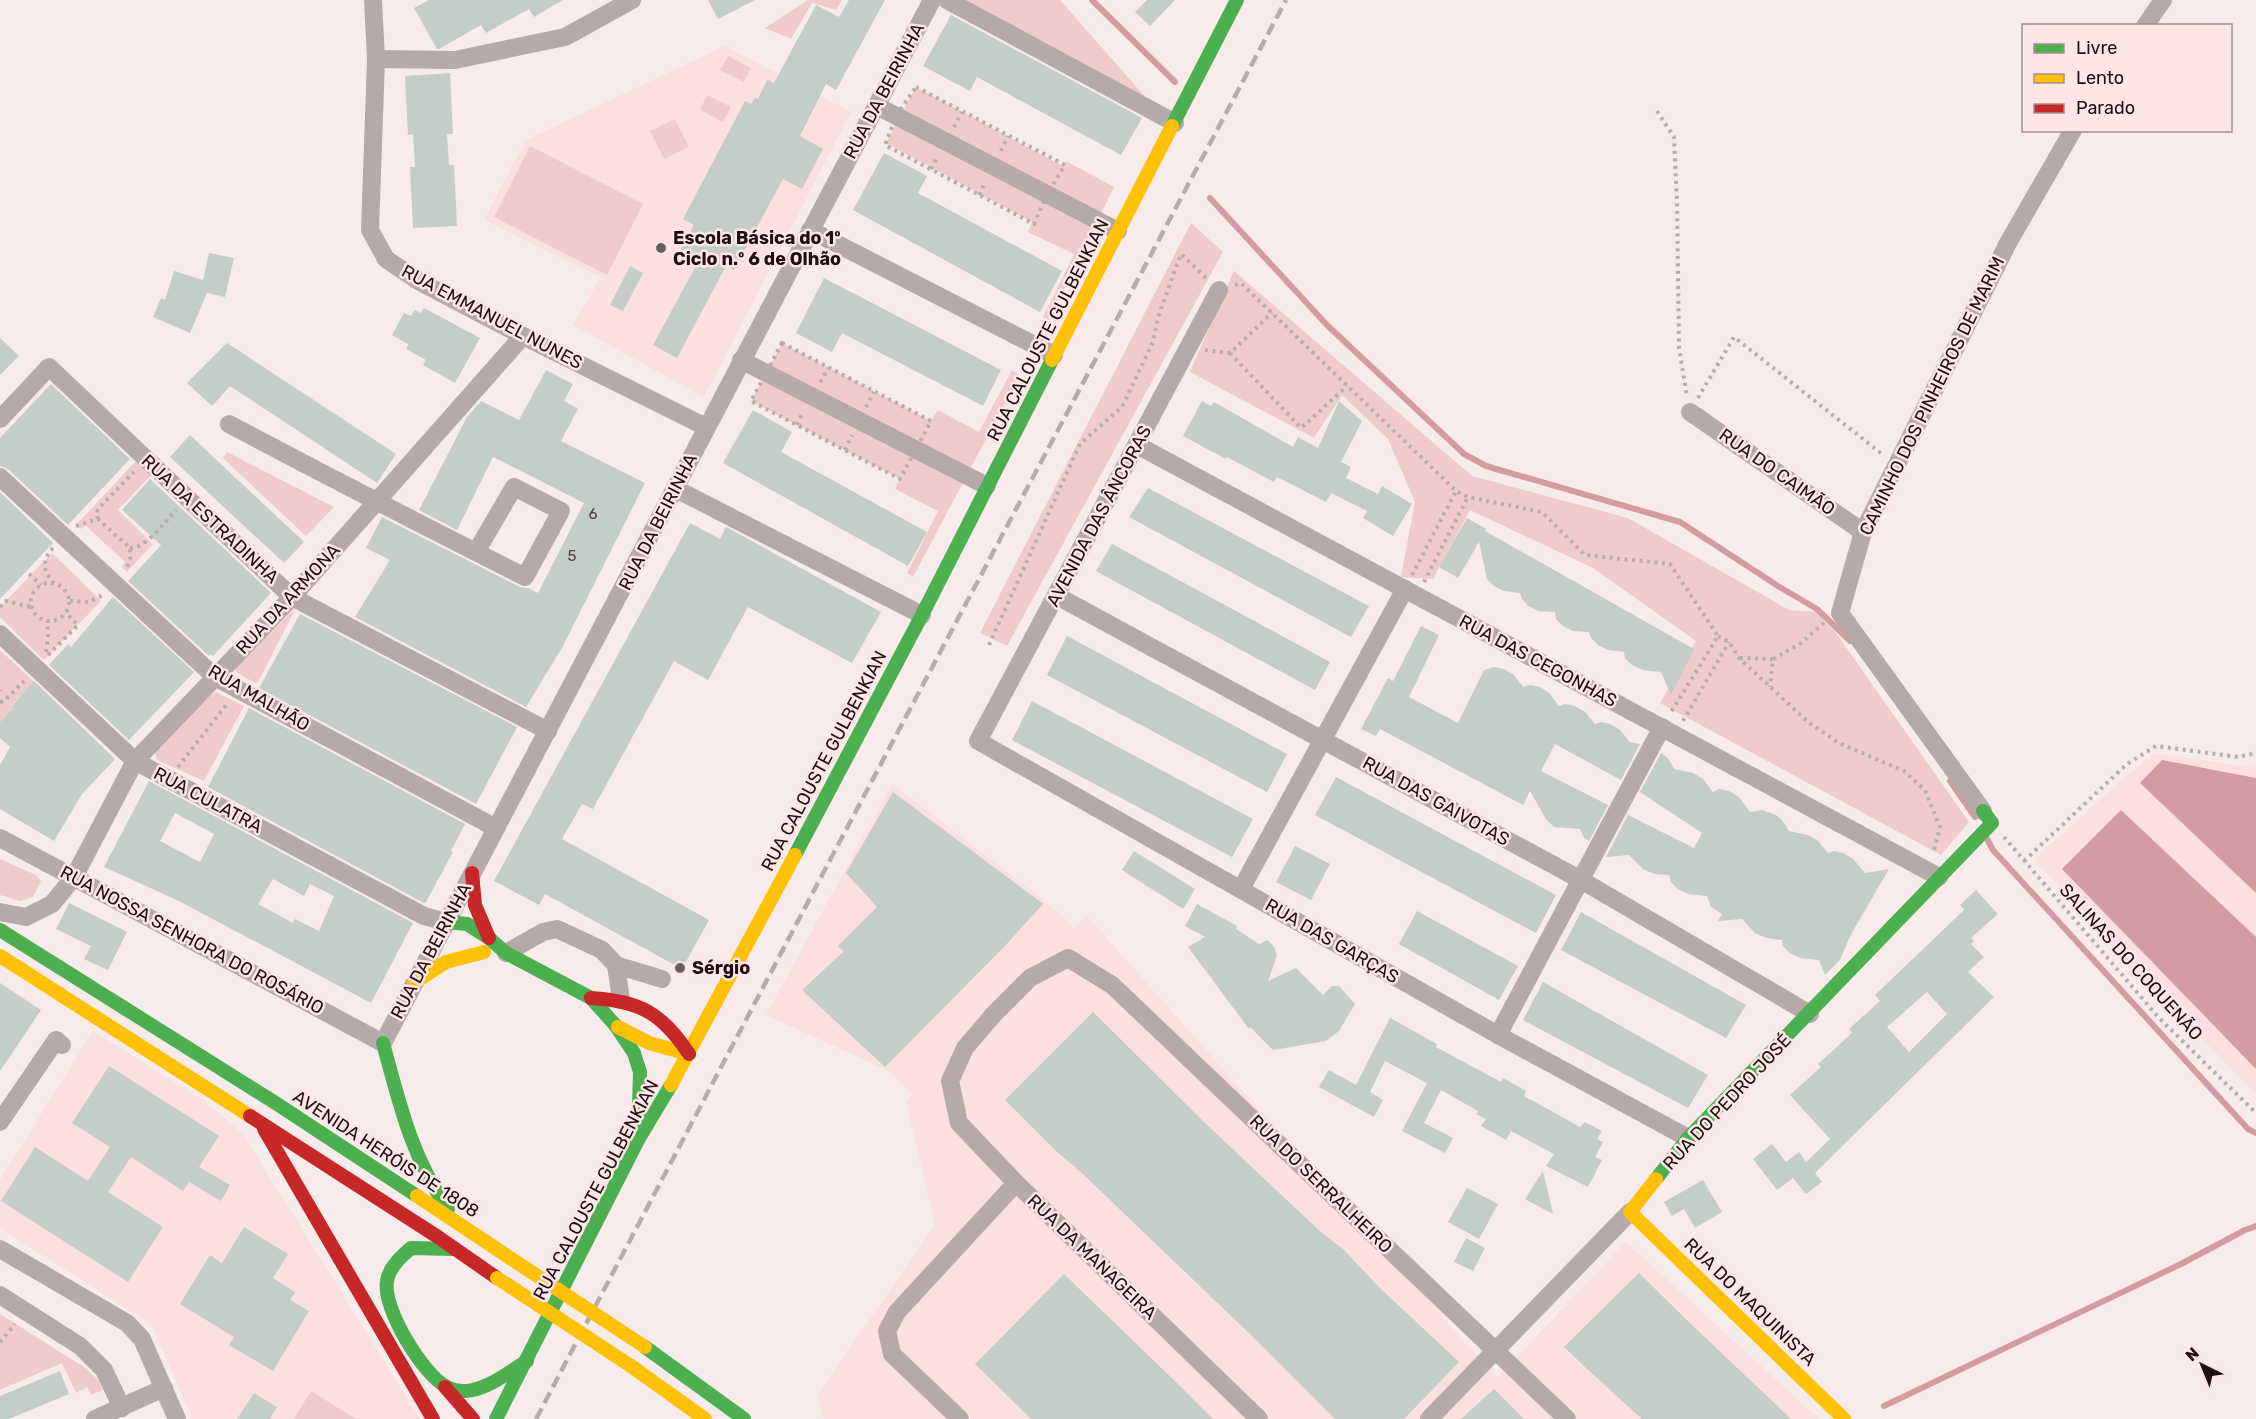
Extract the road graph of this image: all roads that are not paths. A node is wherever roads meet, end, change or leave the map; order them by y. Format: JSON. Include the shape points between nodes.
{"nodes":[{"id":1,"x":373,"y":0,"type":"edge"},
{"id":2,"x":632,"y":0,"type":"edge"},
{"id":3,"x":932,"y":0,"type":"edge"},
{"id":4,"x":947,"y":0,"type":"edge"},
{"id":5,"x":1237,"y":0,"type":"edge"},
{"id":6,"x":2163,"y":0,"type":"edge"},
{"id":7,"x":2146,"y":24,"type":"edge"},
{"id":8,"x":376,"y":59,"type":"junction"},
{"id":9,"x":877,"y":106,"type":"junction"},
{"id":10,"x":1176,"y":120,"type":"junction"},
{"id":11,"x":2072,"y":132,"type":"edge"},
{"id":12,"x":810,"y":230,"type":"junction"},
{"id":13,"x":1118,"y":231,"type":"junction"},
{"id":14,"x":1219,"y":290,"type":"road end"},
{"id":15,"x":523,"y":336,"type":"junction"},
{"id":16,"x":1054,"y":355,"type":"junction"},
{"id":17,"x":741,"y":360,"type":"junction"},
{"id":18,"x":1690,"y":412,"type":"road end"},
{"id":19,"x":0,"y":420,"type":"edge"},
{"id":20,"x":229,"y":424,"type":"dead end"},
{"id":21,"x":706,"y":428,"type":"junction"},
{"id":22,"x":1137,"y":445,"type":"junction"},
{"id":23,"x":0,"y":477,"type":"edge"},
{"id":24,"x":987,"y":486,"type":"junction"},
{"id":25,"x":676,"y":489,"type":"junction"},
{"id":26,"x":376,"y":502,"type":"junction"},
{"id":27,"x":1863,"y":532,"type":"junction"},
{"id":28,"x":476,"y":552,"type":"junction"},
{"id":29,"x":1411,"y":587,"type":"junction"},
{"id":30,"x":1057,"y":596,"type":"junction"},
{"id":31,"x":292,"y":597,"type":"junction"},
{"id":32,"x":922,"y":615,"type":"junction"},
{"id":33,"x":0,"y":634,"type":"edge"},
{"id":34,"x":215,"y":677,"type":"junction"},
{"id":35,"x":548,"y":731,"type":"junction"},
{"id":36,"x":1668,"y":731,"type":"junction"},
{"id":37,"x":1322,"y":739,"type":"junction"},
{"id":38,"x":978,"y":741,"type":"joint"},
{"id":39,"x":135,"y":761,"type":"junction"},
{"id":40,"x":1987,"y":821,"type":"joint"},
{"id":41,"x":496,"y":828,"type":"junction"},
{"id":42,"x":0,"y":838,"type":"edge"},
{"id":43,"x":472,"y":873,"type":"junction"},
{"id":44,"x":1934,"y":874,"type":"junction"},
{"id":45,"x":74,"y":877,"type":"junction"},
{"id":46,"x":1581,"y":880,"type":"junction"},
{"id":47,"x":1241,"y":889,"type":"junction"},
{"id":48,"x":0,"y":912,"type":"edge"},
{"id":49,"x":446,"y":922,"type":"junction"},
{"id":50,"x":0,"y":930,"type":"edge"},
{"id":51,"x":489,"y":938,"type":"junction"},
{"id":52,"x":484,"y":952,"type":"junction"},
{"id":53,"x":506,"y":953,"type":"junction"},
{"id":54,"x":0,"y":956,"type":"edge"},
{"id":55,"x":1068,"y":958,"type":"joint"},
{"id":56,"x":616,"y":966,"type":"junction"},
{"id":57,"x":662,"y":979,"type":"dead end"},
{"id":58,"x":414,"y":983,"type":"junction"},
{"id":59,"x":591,"y":998,"type":"junction"},
{"id":60,"x":621,"y":1000,"type":"junction"},
{"id":61,"x":714,"y":1008,"type":"junction"},
{"id":62,"x":656,"y":1014,"type":"junction"},
{"id":63,"x":1810,"y":1014,"type":"junction"},
{"id":64,"x":616,"y":1026,"type":"junction"},
{"id":65,"x":1498,"y":1035,"type":"junction"},
{"id":66,"x":383,"y":1043,"type":"junction"},
{"id":67,"x":62,"y":1045,"type":"dead end"},
{"id":68,"x":689,"y":1054,"type":"junction"},
{"id":69,"x":0,"y":1122,"type":"edge"},
{"id":70,"x":261,"y":1124,"type":"junction"},
{"id":71,"x":1688,"y":1138,"type":"junction"},
{"id":72,"x":638,"y":1140,"type":"junction"},
{"id":73,"x":1016,"y":1183,"type":"junction"},
{"id":74,"x":1630,"y":1212,"type":"junction"},
{"id":75,"x":461,"y":1225,"type":"junction"},
{"id":76,"x":0,"y":1249,"type":"edge"},
{"id":77,"x":456,"y":1249,"type":"junction"},
{"id":78,"x":0,"y":1295,"type":"edge"},
{"id":79,"x":1495,"y":1350,"type":"junction"},
{"id":80,"x":527,"y":1361,"type":"junction"},
{"id":81,"x":445,"y":1387,"type":"junction"},
{"id":82,"x":164,"y":1388,"type":"junction"},
{"id":83,"x":122,"y":1408,"type":"junction"},
{"id":84,"x":435,"y":1417,"type":"edge"},
{"id":85,"x":96,"y":1419,"type":"edge"},
{"id":86,"x":177,"y":1419,"type":"edge"},
{"id":87,"x":473,"y":1419,"type":"edge"},
{"id":88,"x":496,"y":1419,"type":"edge"},
{"id":89,"x":705,"y":1419,"type":"edge"},
{"id":90,"x":744,"y":1419,"type":"edge"},
{"id":91,"x":960,"y":1419,"type":"edge"},
{"id":92,"x":1259,"y":1419,"type":"edge"},
{"id":93,"x":1429,"y":1419,"type":"edge"},
{"id":94,"x":1567,"y":1419,"type":"edge"},
{"id":95,"x":1844,"y":1419,"type":"edge"}],
"edges":[{"from":1,"to":8,"type":"street","name":"RUA EMMANUEL NUNES"},
{"from":2,"to":8,"type":"street","via":[[565,38],[455,60]]},
{"from":3,"to":9,"type":"street","name":"RUA DA BEIRINHA"},
{"from":4,"to":10,"type":"street"},
{"from":5,"to":10,"type":"street","name":"RUA CALOUSTE GULBENKIAN"},
{"from":6,"to":7,"type":"street"},
{"from":8,"to":15,"type":"street","name":"RUA EMMANUEL NUNES","via":[[370,230],[386,259],[420,282]]},
{"from":9,"to":12,"type":"street","name":"RUA DA BEIRINHA"},
{"from":9,"to":13,"type":"street"},
{"from":10,"to":13,"type":"street","name":"RUA CALOUSTE GULBENKIAN"},
{"from":11,"to":27,"type":"street","name":"CAMINHO DOS PINHEIROS DE MARIM","via":[[2008,243]]},
{"from":12,"to":16,"type":"street"},
{"from":12,"to":17,"type":"street","name":"RUA DA BEIRINHA"},
{"from":13,"to":16,"type":"street","name":"RUA CALOUSTE GULBENKIAN"},
{"from":14,"to":22,"type":"street","name":"AVENIDA DAS ÂNCORAS"},
{"from":15,"to":21,"type":"street","name":"RUA EMMANUEL NUNES"},
{"from":15,"to":26,"type":"street","name":"RUA DA ARMONA"},
{"from":16,"to":24,"type":"street","name":"RUA CALOUSTE GULBENKIAN"},
{"from":17,"to":21,"type":"street","name":"RUA DA BEIRINHA"},
{"from":17,"to":24,"type":"street"},
{"from":18,"to":27,"type":"street","name":"RUA DO CAIMÃO"},
{"from":19,"to":31,"type":"street","name":"RUA DA ESTRADINHA","via":[[49,367]]},
{"from":20,"to":26,"type":"street"},
{"from":21,"to":25,"type":"street","name":"RUA DA BEIRINHA"},
{"from":22,"to":29,"type":"street","name":"RUA DAS CEGONHAS"},
{"from":22,"to":30,"type":"street","name":"AVENIDA DAS ÂNCORAS"},
{"from":23,"to":34,"type":"street","name":"RUA MALHÃO"},
{"from":24,"to":32,"type":"street","name":"RUA CALOUSTE GULBENKIAN"},
{"from":25,"to":32,"type":"street"},
{"from":25,"to":35,"type":"street","name":"RUA DA BEIRINHA"},
{"from":26,"to":28,"type":"street"},
{"from":26,"to":31,"type":"street","name":"RUA DA ARMONA"},
{"from":27,"to":40,"type":"street","name":"CAMINHO DOS PINHEIROS DE MARIM","via":[[1840,613]]},
{"from":28,"to":28,"type":"street","via":[[525,577],[561,511],[514,487]]},
{"from":29,"to":36,"type":"street","name":"RUA DAS CEGONHAS"},
{"from":29,"to":37,"type":"street"},
{"from":30,"to":37,"type":"street","name":"RUA DAS GAIVOTAS"},
{"from":30,"to":38,"type":"street","name":"AVENIDA DAS ÂNCORAS"},
{"from":31,"to":34,"type":"street","name":"RUA DA ARMONA"},
{"from":31,"to":35,"type":"street","name":"RUA DA ESTRADINHA"},
{"from":32,"to":61,"type":"street","name":"RUA CALOUSTE GULBENKIAN"},
{"from":33,"to":39,"type":"street","name":"RUA CULATRA"},
{"from":34,"to":39,"type":"street","name":"RUA DA ARMONA"},
{"from":34,"to":41,"type":"street","name":"RUA MALHÃO"},
{"from":35,"to":41,"type":"street","name":"RUA DA BEIRINHA"},
{"from":36,"to":44,"type":"street","name":"RUA DAS CEGONHAS"},
{"from":36,"to":46,"type":"street"},
{"from":37,"to":46,"type":"street","name":"RUA DAS GAIVOTAS"},
{"from":37,"to":47,"type":"street"},
{"from":38,"to":47,"type":"street","name":"RUA DAS GARÇAS"},
{"from":39,"to":45,"type":"street","name":"RUA DA ARMONA"},
{"from":39,"to":49,"type":"street","name":"RUA CULATRA","via":[[424,916]]},
{"from":40,"to":44,"type":"street","name":"RUA DO PEDRO JOSÉ","via":[[1965,849]]},
{"from":41,"to":43,"type":"street","name":"RUA DA BEIRINHA"},
{"from":42,"to":45,"type":"street","name":"RUA NOSSA SENHORA DO ROSÁRIO"},
{"from":43,"to":49,"type":"street","name":"RUA DA BEIRINHA"},
{"from":43,"to":51,"type":"street","via":[[475,905]]},
{"from":44,"to":63,"type":"street","name":"RUA DO PEDRO JOSÉ"},
{"from":45,"to":48,"type":"street","name":"RUA DA ARMONA","via":[[51,904],[26,917]]},
{"from":45,"to":66,"type":"street","name":"RUA NOSSA SENHORA DO ROSÁRIO"},
{"from":46,"to":63,"type":"street","name":"RUA DAS GAIVOTAS"},
{"from":46,"to":65,"type":"street"},
{"from":47,"to":65,"type":"street","name":"RUA DAS GARÇAS"},
{"from":49,"to":51,"type":"street","via":[[467,924]]},
{"from":49,"to":52,"type":"street","via":[[462,940]]},
{"from":49,"to":58,"type":"street","name":"RUA DA BEIRINHA"},
{"from":50,"to":75,"type":"street","name":"AVENIDA HERÓIS DE 1808"},
{"from":51,"to":53,"type":"street"},
{"from":52,"to":53,"type":"street"},
{"from":52,"to":58,"type":"street","via":[[444,961]]},
{"from":53,"to":56,"type":"street","via":[[543,932],[557,929],[602,950]]},
{"from":53,"to":59,"type":"street"},
{"from":54,"to":70,"type":"street"},
{"from":55,"to":73,"type":"street","name":"RUA DA MANAGEIRA","via":[[1030,978],[994,1014],[965,1048],[950,1081],[959,1123]]},
{"from":55,"to":79,"type":"street","name":"RUA DO SERRALHEIRO","via":[[1112,985]]},
{"from":56,"to":57,"type":"street"},
{"from":56,"to":60,"type":"street"},
{"from":58,"to":66,"type":"street","name":"RUA DA BEIRINHA"},
{"from":59,"to":60,"type":"street"},
{"from":59,"to":64,"type":"street"},
{"from":60,"to":62,"type":"street"},
{"from":61,"to":62,"type":"street","via":[[700,1017],[683,1020]]},
{"from":61,"to":68,"type":"street","name":"RUA CALOUSTE GULBENKIAN"},
{"from":62,"to":68,"type":"street","via":[[676,1033]]},
{"from":63,"to":71,"type":"street","name":"RUA DO PEDRO JOSÉ"},
{"from":64,"to":68,"type":"street","via":[[649,1043]]},
{"from":64,"to":72,"type":"street","via":[[634,1053],[640,1072]]},
{"from":65,"to":71,"type":"street","name":"RUA DAS GARÇAS"},
{"from":66,"to":75,"type":"street","via":[[417,1158],[433,1191]]},
{"from":67,"to":69,"type":"street","via":[[56,1040]]},
{"from":68,"to":72,"type":"street","name":"RUA CALOUSTE GULBENKIAN"},
{"from":70,"to":77,"type":"street"},
{"from":70,"to":84,"type":"street"},
{"from":71,"to":74,"type":"street","name":"RUA DO PEDRO JOSÉ"},
{"from":72,"to":80,"type":"street","name":"RUA CALOUSTE GULBENKIAN"},
{"from":73,"to":91,"type":"street","via":[[897,1312],[887,1331],[892,1354]]},
{"from":73,"to":92,"type":"street","name":"RUA DA MANAGEIRA"},
{"from":74,"to":79,"type":"street","name":"RUA DO PEDRO JOSÉ"},
{"from":74,"to":95,"type":"street","name":"RUA DO MAQUINISTA"},
{"from":75,"to":90,"type":"street","name":"AVENIDA HERÓIS DE 1808","bridge":true,"via":[[645,1347]]},
{"from":76,"to":82,"type":"street","via":[[127,1323],[142,1339]]},
{"from":77,"to":81,"type":"street","via":[[411,1248],[392,1264],[386,1287],[392,1312],[414,1352]]},
{"from":77,"to":89,"type":"street","bridge":true},
{"from":78,"to":83,"type":"street","via":[[80,1346],[104,1370]]},
{"from":79,"to":93,"type":"street","name":"RUA DO PEDRO JOSÉ"},
{"from":79,"to":94,"type":"street","name":"RUA DO SERRALHEIRO"},
{"from":80,"to":81,"type":"street","via":[[494,1381],[466,1391]]},
{"from":80,"to":88,"type":"street","name":"RUA CALOUSTE GULBENKIAN"},
{"from":81,"to":87,"type":"street"},
{"from":82,"to":83,"type":"street"},
{"from":82,"to":86,"type":"street"},
{"from":83,"to":85,"type":"street"}]}
